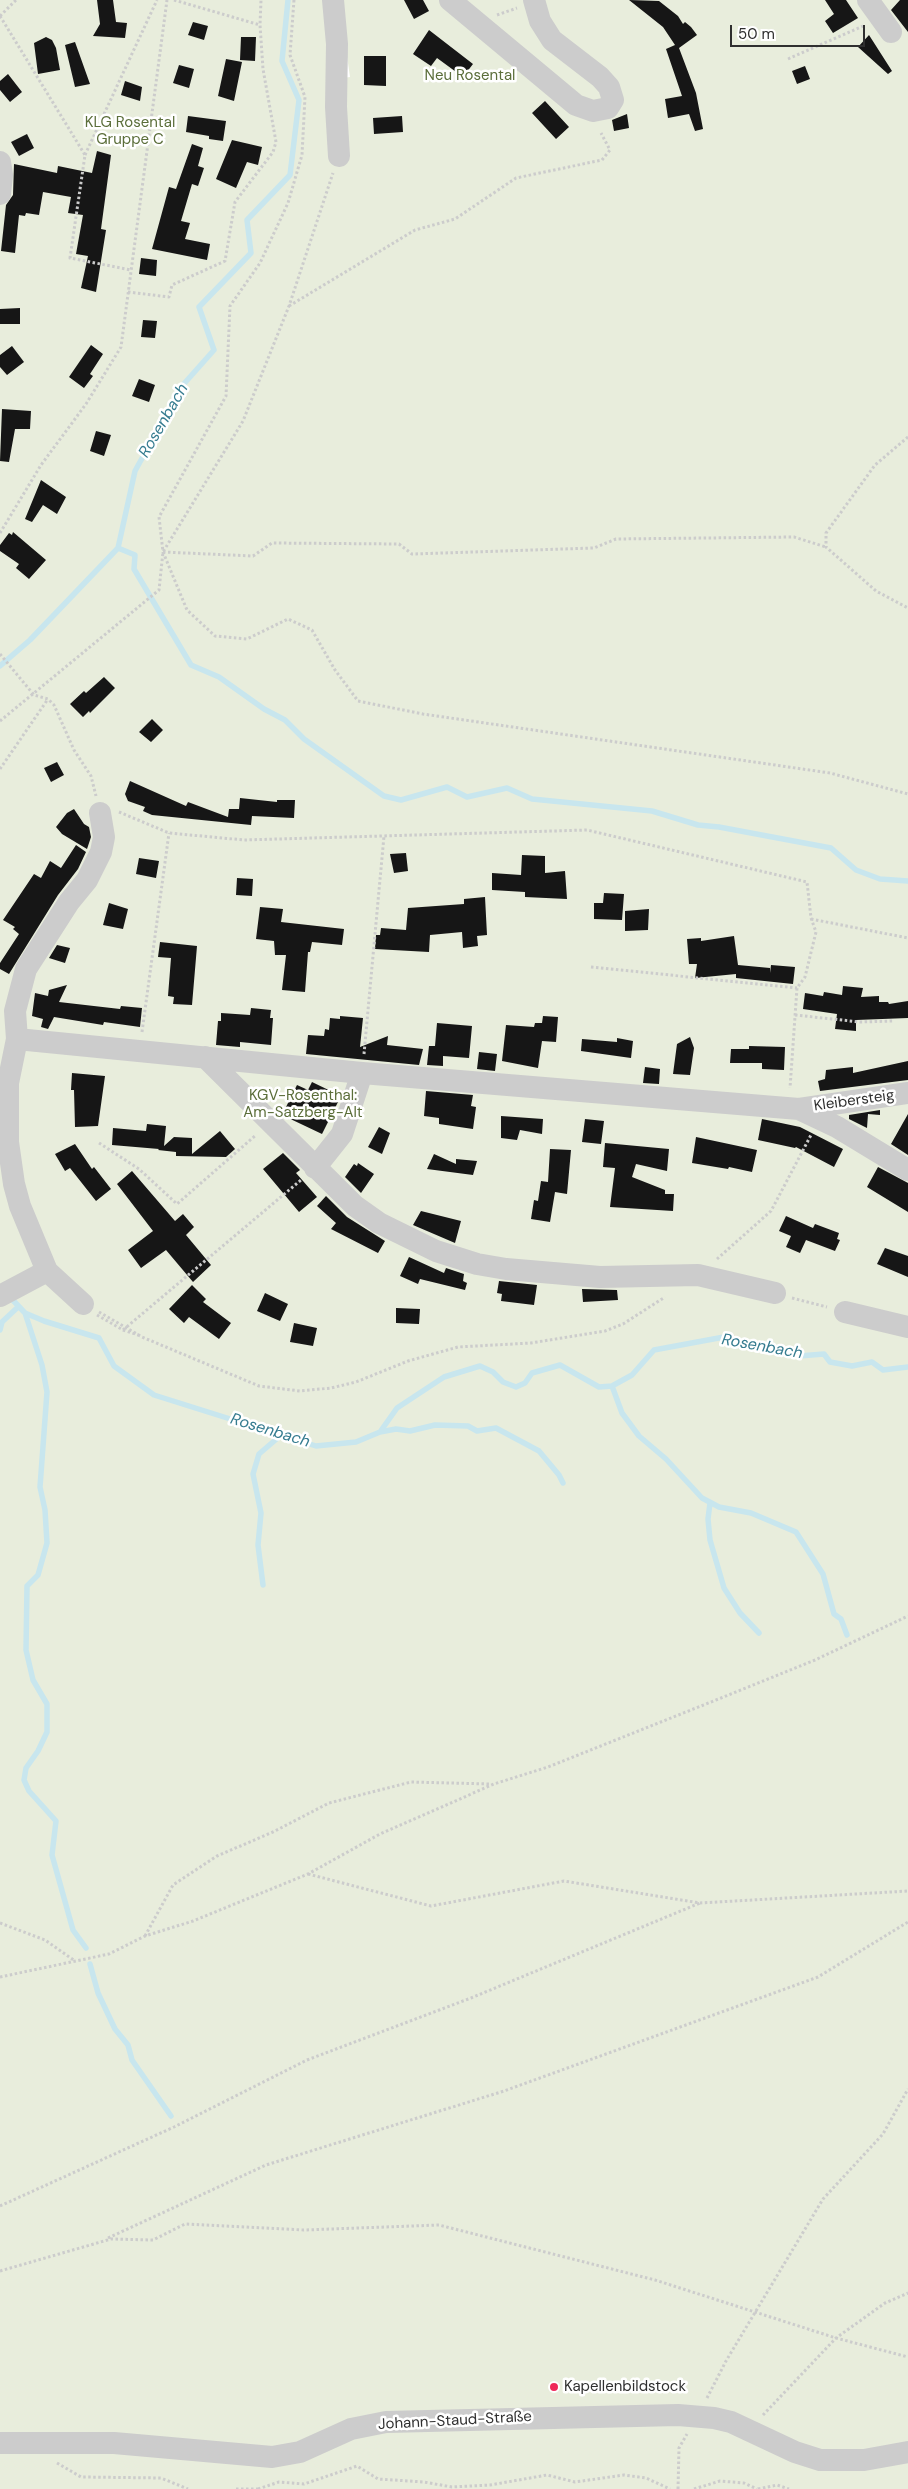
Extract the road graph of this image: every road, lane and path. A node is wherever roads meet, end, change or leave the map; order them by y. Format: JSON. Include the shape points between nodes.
{"nodes":[{"id":1,"x":16,"y":0,"type":"edge"},
{"id":2,"x":157,"y":0,"type":"edge"},
{"id":3,"x":168,"y":0,"type":"edge"},
{"id":4,"x":174,"y":0,"type":"edge"},
{"id":5,"x":261,"y":0,"type":"edge"},
{"id":6,"x":294,"y":0,"type":"edge"},
{"id":7,"x":333,"y":0,"type":"edge"},
{"id":8,"x":450,"y":0,"type":"edge"},
{"id":9,"x":534,"y":1,"type":"edge"},
{"id":10,"x":0,"y":16,"type":"edge"},
{"id":11,"x":880,"y":17,"type":"edge"},
{"id":12,"x":476,"y":23,"type":"junction"},
{"id":13,"x":260,"y":25,"type":"junction"},
{"id":14,"x":788,"y":59,"type":"dead end"},
{"id":15,"x":600,"y":133,"type":"dead end"},
{"id":16,"x":84,"y":156,"type":"junction"},
{"id":17,"x":339,"y":156,"type":"joint"},
{"id":18,"x":0,"y":162,"type":"edge"},
{"id":19,"x":0,"y":194,"type":"edge"},
{"id":20,"x":131,"y":270,"type":"junction"},
{"id":21,"x":128,"y":292,"type":"junction"},
{"id":22,"x":289,"y":306,"type":"junction"},
{"id":23,"x":908,"y":436,"type":"edge"},
{"id":24,"x":0,"y":533,"type":"edge"},
{"id":25,"x":826,"y":547,"type":"junction"},
{"id":26,"x":162,"y":552,"type":"junction"},
{"id":27,"x":908,"y":608,"type":"edge"},
{"id":28,"x":0,"y":654,"type":"edge"},
{"id":29,"x":34,"y":695,"type":"junction"},
{"id":30,"x":48,"y":699,"type":"junction"},
{"id":31,"x":0,"y":721,"type":"edge"},
{"id":32,"x":0,"y":769,"type":"edge"},
{"id":33,"x":908,"y":794,"type":"edge"},
{"id":34,"x":100,"y":813,"type":"junction"},
{"id":35,"x":169,"y":832,"type":"junction"},
{"id":36,"x":384,"y":836,"type":"junction"},
{"id":37,"x":811,"y":918,"type":"junction"},
{"id":38,"x":908,"y":938,"type":"edge"},
{"id":39,"x":591,"y":968,"type":"dead end"},
{"id":40,"x":797,"y":988,"type":"junction"},
{"id":41,"x":795,"y":1015,"type":"junction"},
{"id":42,"x":893,"y":1021,"type":"dead end"},
{"id":43,"x":17,"y":1040,"type":"junction"},
{"id":44,"x":140,"y":1050,"type":"junction"},
{"id":45,"x":205,"y":1058,"type":"junction"},
{"id":46,"x":362,"y":1072,"type":"junction"},
{"id":47,"x":908,"y":1093,"type":"edge"},
{"id":48,"x":794,"y":1109,"type":"junction"},
{"id":49,"x":820,"y":1119,"type":"junction"},
{"id":50,"x":270,"y":1124,"type":"junction"},
{"id":51,"x":99,"y":1143,"type":"dead end"},
{"id":52,"x":315,"y":1168,"type":"junction"},
{"id":53,"x":908,"y":1170,"type":"edge"},
{"id":54,"x":0,"y":1195,"type":"edge"},
{"id":55,"x":20,"y":1206,"type":"junction"},
{"id":56,"x":706,"y":1268,"type":"junction"},
{"id":57,"x":42,"y":1274,"type":"junction"},
{"id":58,"x":775,"y":1293,"type":"joint"},
{"id":59,"x":0,"y":1296,"type":"edge"},
{"id":60,"x":89,"y":1309,"type":"junction"},
{"id":61,"x":845,"y":1312,"type":"joint"},
{"id":62,"x":908,"y":1326,"type":"edge"},
{"id":63,"x":124,"y":1329,"type":"junction"},
{"id":64,"x":908,"y":1616,"type":"edge"},
{"id":65,"x":494,"y":1784,"type":"junction"},
{"id":66,"x":308,"y":1874,"type":"junction"},
{"id":67,"x":908,"y":1891,"type":"edge"},
{"id":68,"x":700,"y":1903,"type":"junction"},
{"id":69,"x":908,"y":1922,"type":"edge"},
{"id":70,"x":0,"y":1923,"type":"edge"},
{"id":71,"x":146,"y":1936,"type":"junction"},
{"id":72,"x":75,"y":1961,"type":"junction"},
{"id":73,"x":0,"y":1977,"type":"edge"},
{"id":74,"x":908,"y":2089,"type":"edge"},
{"id":75,"x":0,"y":2206,"type":"edge"},
{"id":76,"x":96,"y":2243,"type":"junction"},
{"id":77,"x":0,"y":2271,"type":"edge"},
{"id":78,"x":908,"y":2293,"type":"edge"},
{"id":79,"x":755,"y":2312,"type":"junction"},
{"id":80,"x":836,"y":2338,"type":"junction"},
{"id":81,"x":908,"y":2357,"type":"edge"},
{"id":82,"x":697,"y":2416,"type":"junction"},
{"id":83,"x":748,"y":2430,"type":"junction"},
{"id":84,"x":37,"y":2442,"type":"junction"},
{"id":85,"x":0,"y":2443,"type":"edge"},
{"id":86,"x":908,"y":2452,"type":"edge"},
{"id":87,"x":188,"y":2489,"type":"edge"},
{"id":88,"x":236,"y":2489,"type":"edge"},
{"id":89,"x":258,"y":2489,"type":"edge"},
{"id":90,"x":670,"y":2489,"type":"edge"},
{"id":91,"x":678,"y":2489,"type":"edge"},
{"id":92,"x":694,"y":2489,"type":"edge"},
{"id":93,"x":758,"y":2489,"type":"edge"},
{"id":94,"x":789,"y":2489,"type":"edge"}],
"edges":[{"from":1,"to":10,"type":"path"},
{"from":2,"to":16,"type":"path"},
{"from":3,"to":20,"type":"path"},
{"from":4,"to":13,"type":"path"},
{"from":5,"to":13,"type":"path"},
{"from":6,"to":26,"type":"path","via":[[290,55],[305,97],[302,155],[288,203],[260,262],[230,306],[226,396],[159,517]]},
{"from":7,"to":17,"type":"street"},
{"from":8,"to":12,"type":"street"},
{"from":9,"to":12,"type":"path"},
{"from":9,"to":12,"type":"street","via":[[540,21],[552,40],[606,82],[613,96],[613,103],[608,108],[593,111],[576,105]]},
{"from":10,"to":16,"type":"path"},
{"from":11,"to":14,"type":"path"},
{"from":13,"to":21,"type":"path","via":[[263,69],[276,142],[273,152],[235,202],[225,261],[172,285],[169,296]]},
{"from":15,"to":22,"type":"path","via":[[610,150],[602,160],[516,178],[456,219],[415,230]]},
{"from":16,"to":20,"type":"path","via":[[70,258]]},
{"from":17,"to":22,"type":"path"},
{"from":18,"to":19,"type":"street"},
{"from":20,"to":21,"type":"path"},
{"from":21,"to":24,"type":"path","via":[[121,347],[115,360],[41,465]]},
{"from":22,"to":26,"type":"path","via":[[243,421]]},
{"from":23,"to":25,"type":"path","via":[[875,465],[826,533]]},
{"from":25,"to":26,"type":"path","via":[[794,537],[616,539],[594,548],[412,554],[399,544],[281,543],[272,543],[253,556]]},
{"from":25,"to":27,"type":"path","via":[[876,591]]},
{"from":26,"to":29,"type":"path","via":[[159,590]]},
{"from":26,"to":33,"type":"path","via":[[187,610],[215,636],[247,639],[288,618],[312,630],[358,701],[423,714],[830,773]]},
{"from":28,"to":29,"type":"path"},
{"from":29,"to":30,"type":"path"},
{"from":29,"to":31,"type":"path"},
{"from":30,"to":32,"type":"path"},
{"from":30,"to":34,"type":"path","via":[[91,776]]},
{"from":34,"to":35,"type":"path","via":[[116,811]]},
{"from":34,"to":43,"type":"street","via":[[104,837],[102,852],[87,880],[68,902],[26,969],[16,1011]]},
{"from":35,"to":36,"type":"path","via":[[244,840]]},
{"from":35,"to":44,"type":"path"},
{"from":36,"to":37,"type":"path","via":[[586,830],[807,882]]},
{"from":36,"to":46,"type":"path"},
{"from":37,"to":38,"type":"path"},
{"from":37,"to":40,"type":"path","via":[[816,932],[805,977]]},
{"from":39,"to":40,"type":"path"},
{"from":40,"to":41,"type":"path"},
{"from":41,"to":42,"type":"path","via":[[860,1022]]},
{"from":41,"to":48,"type":"path"},
{"from":43,"to":44,"type":"street"},
{"from":43,"to":55,"type":"street","via":[[8,1083],[8,1142]]},
{"from":44,"to":45,"type":"street"},
{"from":45,"to":46,"type":"street"},
{"from":45,"to":50,"type":"street"},
{"from":46,"to":48,"type":"street"},
{"from":46,"to":52,"type":"street","via":[[342,1134]]},
{"from":47,"to":48,"type":"street","name":"Kleibersteig"},
{"from":48,"to":49,"type":"street"},
{"from":49,"to":53,"type":"street"},
{"from":49,"to":56,"type":"path","via":[[771,1211]]},
{"from":50,"to":51,"type":"path","via":[[177,1204],[139,1170]]},
{"from":50,"to":52,"type":"street"},
{"from":52,"to":56,"type":"street","via":[[379,1223],[462,1260],[550,1274],[600,1276]]},
{"from":52,"to":63,"type":"path"},
{"from":54,"to":55,"type":"street"},
{"from":55,"to":57,"type":"street"},
{"from":56,"to":58,"type":"street"},
{"from":56,"to":63,"type":"path","via":[[623,1324],[605,1331],[531,1343],[458,1347],[331,1388],[300,1391],[258,1386]]},
{"from":57,"to":59,"type":"street"},
{"from":57,"to":60,"type":"street"},
{"from":58,"to":61,"type":"path"},
{"from":60,"to":63,"type":"path"},
{"from":60,"to":63,"type":"path"},
{"from":61,"to":62,"type":"street"},
{"from":64,"to":65,"type":"path","via":[[815,1660],[548,1767]]},
{"from":65,"to":66,"type":"path","via":[[380,1834]]},
{"from":65,"to":71,"type":"path","via":[[411,1782],[329,1802],[273,1832],[217,1856],[173,1886]]},
{"from":66,"to":68,"type":"path","via":[[431,1906],[564,1881]]},
{"from":66,"to":71,"type":"path","via":[[193,1921]]},
{"from":67,"to":68,"type":"path"},
{"from":68,"to":75,"type":"path","via":[[471,1998],[308,2060],[174,2127]]},
{"from":69,"to":76,"type":"path","via":[[818,1977],[504,2091],[266,2165]]},
{"from":70,"to":72,"type":"path","via":[[45,1940]]},
{"from":71,"to":72,"type":"path","via":[[109,1954]]},
{"from":72,"to":73,"type":"path"},
{"from":74,"to":79,"type":"path","via":[[883,2134],[823,2199]]},
{"from":76,"to":77,"type":"path"},
{"from":76,"to":79,"type":"path","via":[[112,2239],[153,2240],[184,2224],[304,2230],[439,2224],[655,2280]]},
{"from":78,"to":80,"type":"path","via":[[885,2304]]},
{"from":79,"to":80,"type":"path"},
{"from":79,"to":82,"type":"path"},
{"from":80,"to":81,"type":"path"},
{"from":80,"to":83,"type":"path"},
{"from":82,"to":83,"type":"street","name":"Johann-Staud-Straße","via":[[731,2422]]},
{"from":82,"to":84,"type":"street","name":"Johann-Staud-Straße","via":[[386,2422],[351,2429],[300,2452],[272,2458],[164,2446]]},
{"from":82,"to":91,"type":"path","via":[[679,2448]]},
{"from":83,"to":86,"type":"street","name":"Johann-Staud-Straße","via":[[806,2457],[820,2460],[864,2460]]},
{"from":84,"to":85,"type":"street","name":"Johann-Staud-Straße"},
{"from":84,"to":87,"type":"path","via":[[52,2461],[81,2477],[160,2478]]},
{"from":88,"to":89,"type":"path"},
{"from":89,"to":90,"type":"path","via":[[278,2482],[304,2484],[357,2466],[378,2479],[452,2487],[490,2485],[547,2475],[575,2482],[624,2475],[646,2478]]},
{"from":92,"to":93,"type":"path","via":[[720,2482]]},
{"from":93,"to":94,"type":"path","via":[[777,2485]]}]}
